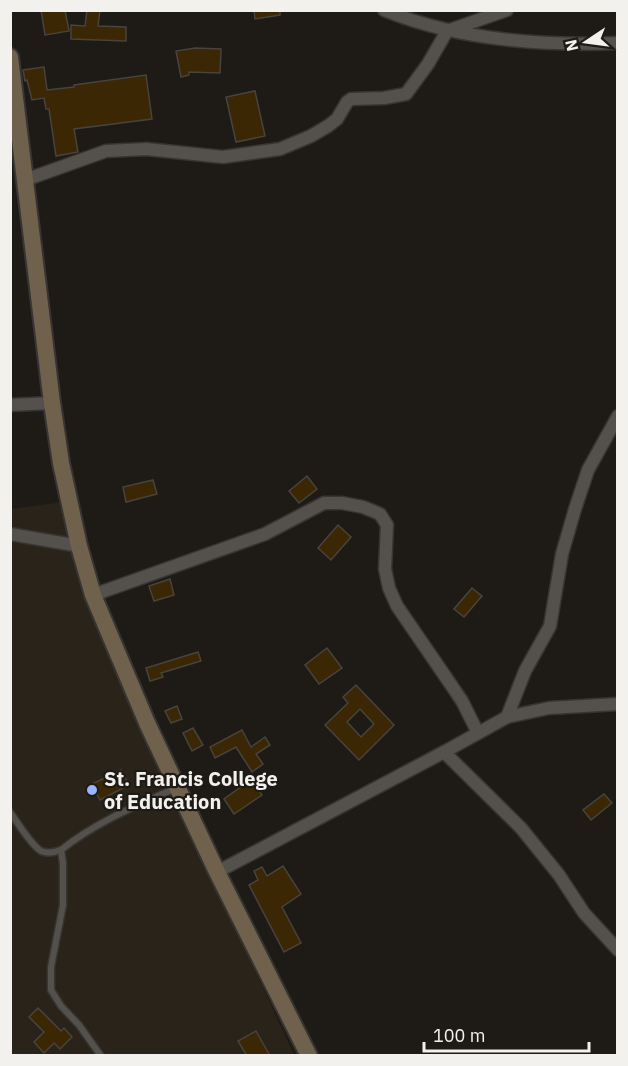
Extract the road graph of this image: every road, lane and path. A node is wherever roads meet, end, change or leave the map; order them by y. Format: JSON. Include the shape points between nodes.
{"nodes":[{"id":1,"x":384,"y":10,"type":"edge"},
{"id":2,"x":507,"y":10,"type":"edge"},
{"id":3,"x":447,"y":31,"type":"junction"},
{"id":4,"x":618,"y":43,"type":"edge"},
{"id":5,"x":10,"y":57,"type":"edge"},
{"id":6,"x":26,"y":180,"type":"junction"},
{"id":7,"x":52,"y":403,"type":"junction"},
{"id":8,"x":10,"y":405,"type":"edge"},
{"id":9,"x":618,"y":416,"type":"edge"},
{"id":10,"x":10,"y":534,"type":"edge"},
{"id":11,"x":80,"y":546,"type":"junction"},
{"id":12,"x":93,"y":595,"type":"junction"},
{"id":13,"x":618,"y":704,"type":"edge"},
{"id":14,"x":507,"y":717,"type":"junction"},
{"id":15,"x":478,"y":733,"type":"junction"},
{"id":16,"x":444,"y":752,"type":"junction"},
{"id":17,"x":178,"y":788,"type":"junction"},
{"id":18,"x":10,"y":812,"type":"edge"},
{"id":19,"x":61,"y":850,"type":"junction"},
{"id":20,"x":217,"y":872,"type":"junction"},
{"id":21,"x":618,"y":950,"type":"edge"},
{"id":22,"x":101,"y":1056,"type":"edge"},
{"id":23,"x":309,"y":1056,"type":"edge"}],
"edges":[{"from":1,"to":3,"type":"street"},
{"from":2,"to":3,"type":"street"},
{"from":3,"to":4,"type":"street","via":[[553,44]]},
{"from":3,"to":6,"type":"street","via":[[406,94],[351,99],[328,126],[279,149],[223,157],[146,149],[106,151]]},
{"from":5,"to":6,"type":"main road"},
{"from":6,"to":7,"type":"main road"},
{"from":7,"to":8,"type":"street"},
{"from":7,"to":11,"type":"main road"},
{"from":9,"to":14,"type":"street","via":[[588,470],[562,554],[550,626],[525,671]]},
{"from":10,"to":11,"type":"street"},
{"from":11,"to":12,"type":"main road"},
{"from":12,"to":15,"type":"street","via":[[255,538],[324,503],[363,507],[380,514],[387,525],[386,569],[397,606]]},
{"from":12,"to":17,"type":"main road"},
{"from":13,"to":14,"type":"street","via":[[549,708]]},
{"from":14,"to":15,"type":"street"},
{"from":15,"to":16,"type":"street"},
{"from":16,"to":20,"type":"street"},
{"from":16,"to":21,"type":"street","via":[[521,828],[584,913]]},
{"from":17,"to":19,"type":"lane","via":[[114,815]]},
{"from":17,"to":20,"type":"main road"},
{"from":18,"to":19,"type":"lane","via":[[41,851]]},
{"from":19,"to":22,"type":"lane","via":[[63,905],[51,967],[51,990]]},
{"from":20,"to":23,"type":"main road"}]}
